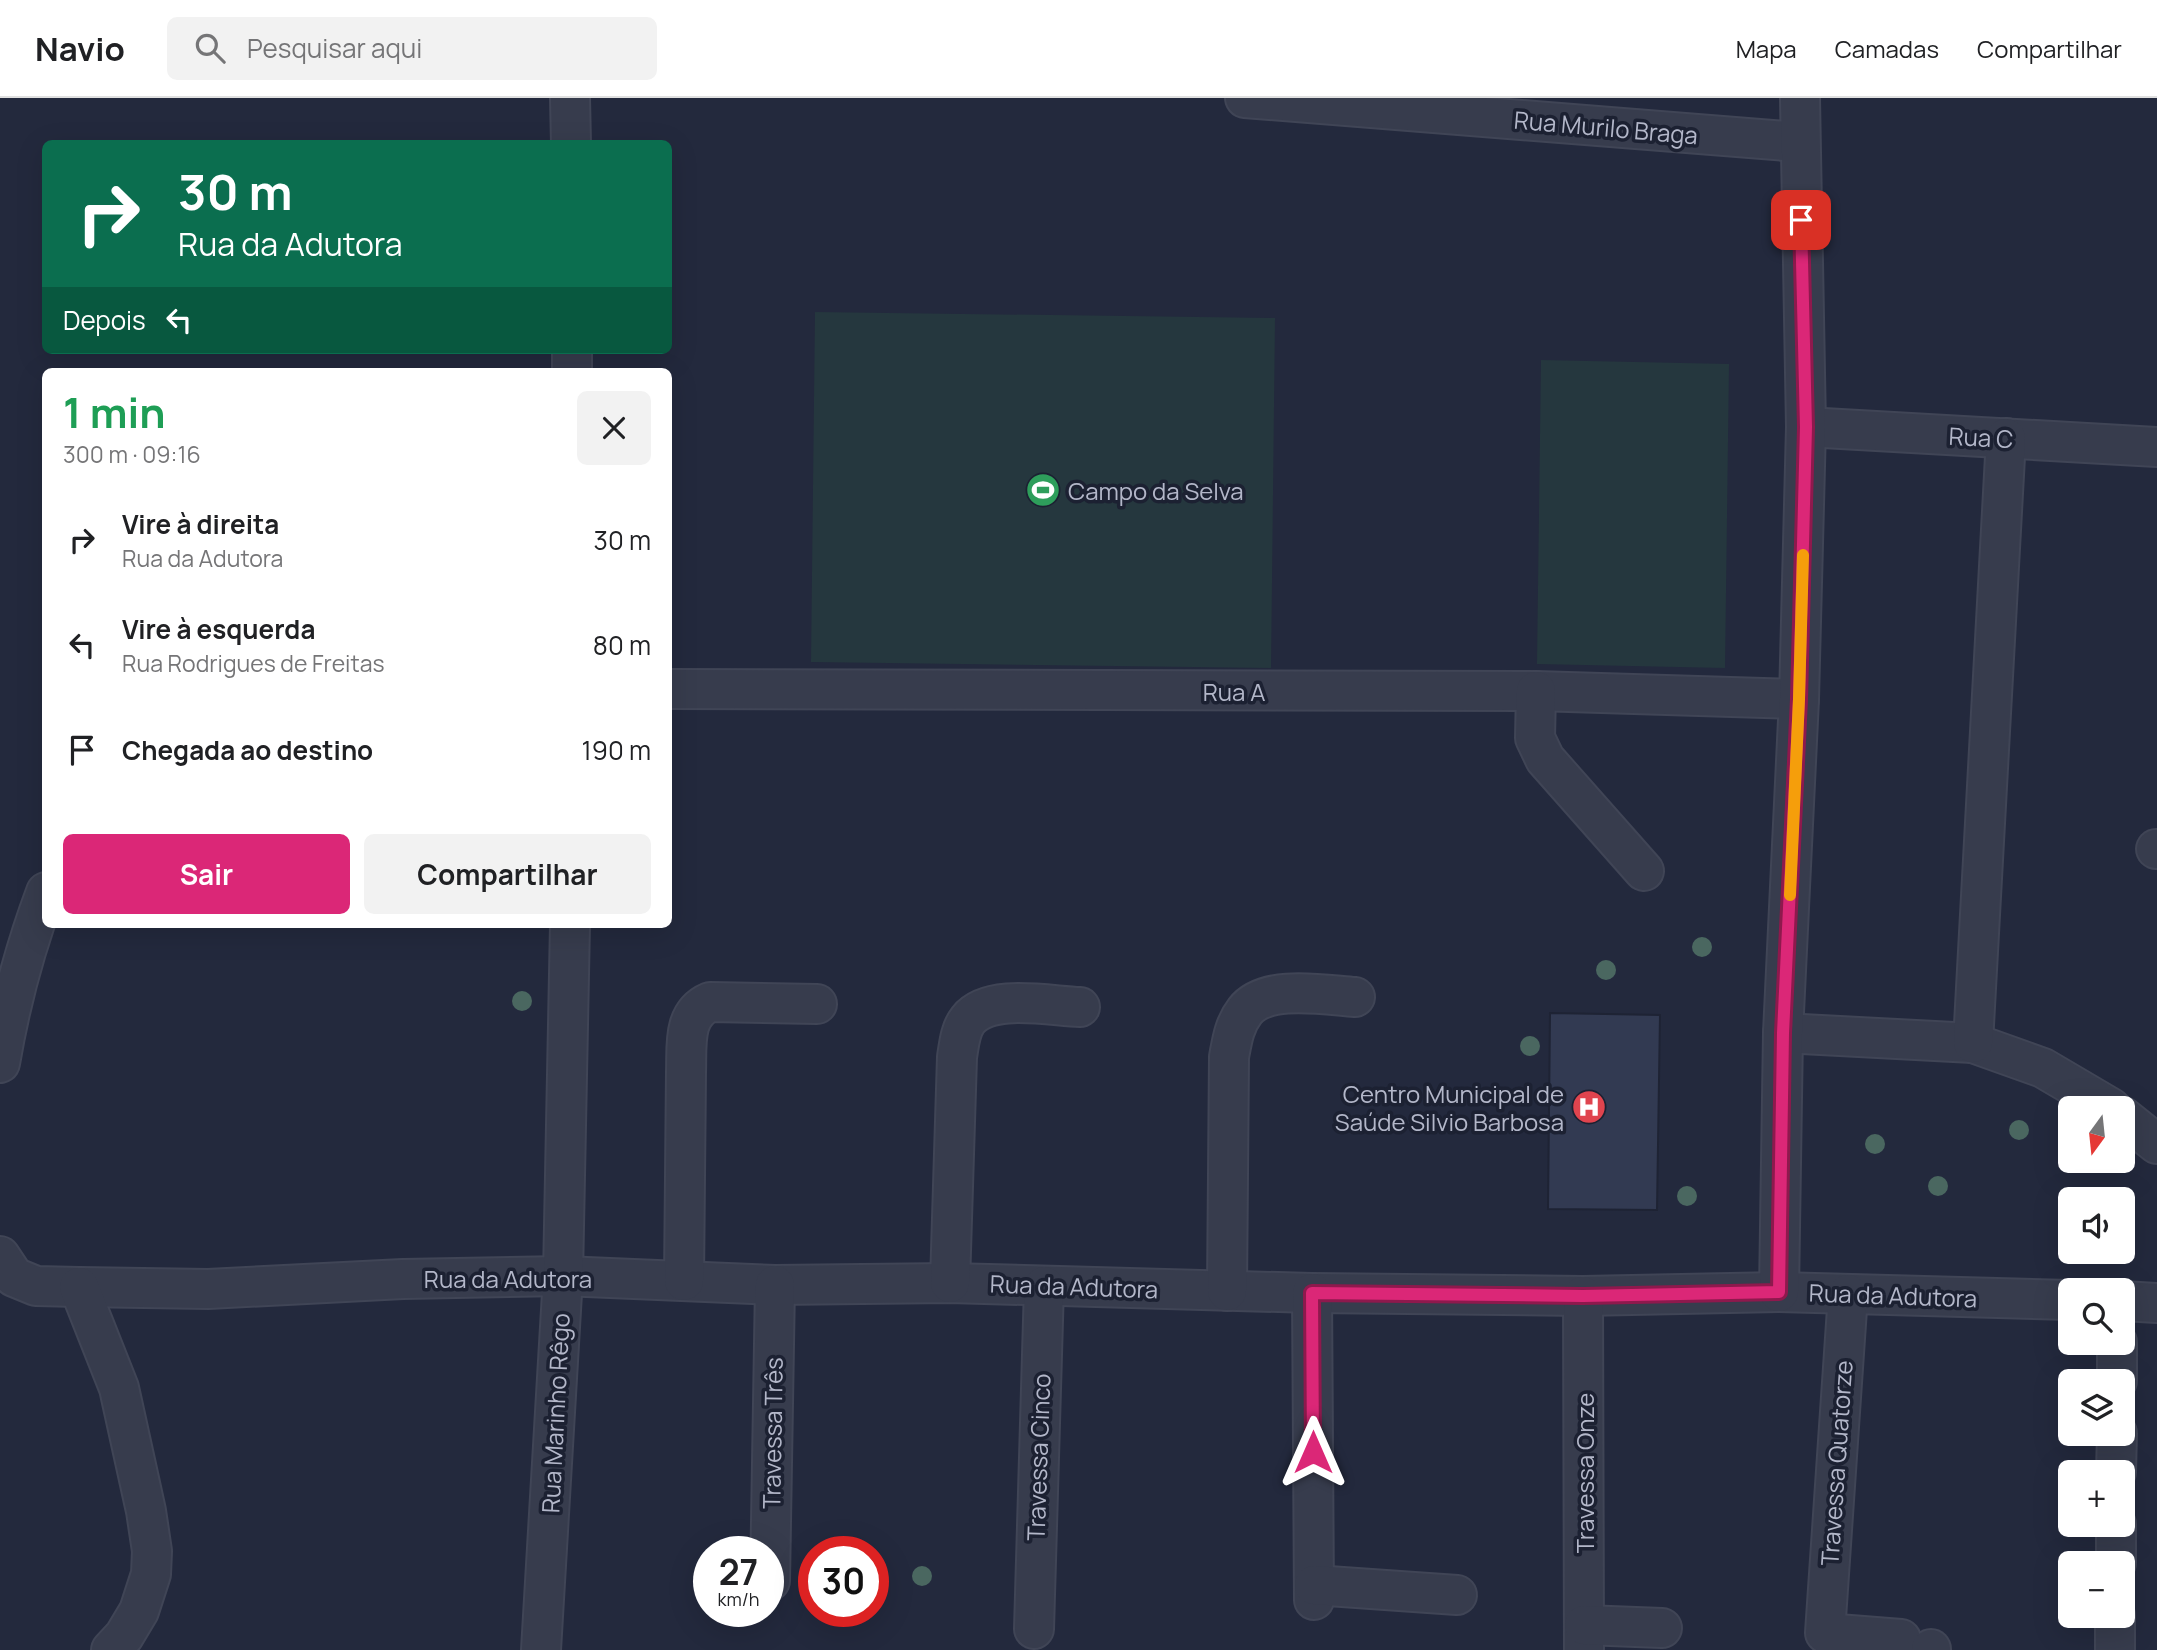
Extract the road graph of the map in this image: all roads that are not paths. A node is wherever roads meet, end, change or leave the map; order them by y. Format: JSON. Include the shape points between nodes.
{"nodes":[{"id":1,"x":570,"y":98,"type":"edge"},
{"id":2,"x":1245,"y":98,"type":"edge"},
{"id":3,"x":1800,"y":98,"type":"edge"},
{"id":4,"x":570,"y":140,"type":"edge"},
{"id":5,"x":1800,"y":142,"type":"junction"},
{"id":6,"x":1806,"y":427,"type":"junction"},
{"id":7,"x":2006,"y":438,"type":"junction"},
{"id":8,"x":2157,"y":446,"type":"edge"},
{"id":9,"x":672,"y":689,"type":"edge"},
{"id":10,"x":1535,"y":691,"type":"junction"},
{"id":11,"x":1799,"y":699,"type":"junction"},
{"id":12,"x":1644,"y":871,"type":"dead end"},
{"id":13,"x":42,"y":902,"type":"edge"},
{"id":14,"x":570,"y":928,"type":"edge"},
{"id":15,"x":1355,"y":997,"type":"dead end"},
{"id":16,"x":817,"y":1004,"type":"dead end"},
{"id":17,"x":1080,"y":1007,"type":"dead end"},
{"id":18,"x":1783,"y":1033,"type":"junction"},
{"id":19,"x":1973,"y":1043,"type":"junction"},
{"id":20,"x":0,"y":1063,"type":"edge"},
{"id":21,"x":2091,"y":1096,"type":"edge"},
{"id":22,"x":2135,"y":1127,"type":"edge"},
{"id":23,"x":2157,"y":1144,"type":"edge"},
{"id":24,"x":0,"y":1256,"type":"edge"},
{"id":25,"x":563,"y":1276,"type":"junction"},
{"id":26,"x":684,"y":1281,"type":"junction"},
{"id":27,"x":950,"y":1283,"type":"junction"},
{"id":28,"x":775,"y":1285,"type":"junction"},
{"id":29,"x":1044,"y":1286,"type":"junction"},
{"id":30,"x":79,"y":1287,"type":"junction"},
{"id":31,"x":1227,"y":1291,"type":"junction"},
{"id":32,"x":1779,"y":1292,"type":"junction"},
{"id":33,"x":1312,"y":1293,"type":"junction"},
{"id":34,"x":1848,"y":1294,"type":"junction"},
{"id":35,"x":1583,"y":1296,"type":"junction"},
{"id":36,"x":2058,"y":1300,"type":"edge"},
{"id":37,"x":2135,"y":1302,"type":"edge"},
{"id":38,"x":2157,"y":1303,"type":"edge"},
{"id":39,"x":771,"y":1536,"type":"edge"},
{"id":40,"x":1457,"y":1595,"type":"dead end"},
{"id":41,"x":1662,"y":1628,"type":"dead end"},
{"id":42,"x":2115,"y":1628,"type":"edge"},
{"id":43,"x":1034,"y":1629,"type":"dead end"},
{"id":44,"x":1584,"y":1637,"type":"edge"},
{"id":45,"x":1921,"y":1646,"type":"edge"},
{"id":46,"x":111,"y":1650,"type":"edge"},
{"id":47,"x":541,"y":1650,"type":"edge"},
{"id":48,"x":2115,"y":1650,"type":"edge"}],
"edges":[{"from":1,"to":4,"type":"street"},
{"from":2,"to":5,"type":"street","name":"Rua Murilo Braga"},
{"from":3,"to":5,"type":"street"},
{"from":5,"to":6,"type":"street"},
{"from":6,"to":7,"type":"street","name":"Rua C"},
{"from":6,"to":11,"type":"street"},
{"from":7,"to":8,"type":"street","name":"Rua C"},
{"from":7,"to":19,"type":"street"},
{"from":9,"to":10,"type":"street","name":"Rua A"},
{"from":10,"to":11,"type":"street","name":"Rua A"},
{"from":10,"to":12,"type":"street","via":[[1535,738],[1545,759]]},
{"from":11,"to":18,"type":"street"},
{"from":13,"to":20,"type":"street","via":[[25,946]]},
{"from":14,"to":25,"type":"street","name":"Rua Marinho Rêgo"},
{"from":15,"to":31,"type":"street","via":[[1296,993],[1264,998],[1238,1022],[1229,1057]]},
{"from":16,"to":26,"type":"street","via":[[710,1002],[692,1014]]},
{"from":17,"to":27,"type":"street","via":[[991,1005],[966,1023],[957,1057]]},
{"from":18,"to":19,"type":"street"},
{"from":18,"to":32,"type":"street"},
{"from":19,"to":21,"type":"street","via":[[2043,1068]]},
{"from":22,"to":23,"type":"street"},
{"from":24,"to":30,"type":"street","name":"Rua da Adutora","via":[[14,1276],[36,1286]]},
{"from":25,"to":26,"type":"street","name":"Rua da Adutora"},
{"from":25,"to":30,"type":"street","name":"Rua da Adutora","via":[[208,1289]]},
{"from":25,"to":47,"type":"street","name":"Rua Marinho Rêgo"},
{"from":26,"to":28,"type":"street","name":"Rua da Adutora"},
{"from":27,"to":28,"type":"street","name":"Rua da Adutora"},
{"from":27,"to":29,"type":"street","name":"Rua da Adutora"},
{"from":28,"to":39,"type":"street","name":"Travessa Três"},
{"from":29,"to":31,"type":"street","name":"Rua da Adutora"},
{"from":29,"to":43,"type":"street","name":"Travessa Cinco"},
{"from":30,"to":46,"type":"street","via":[[119,1388],[152,1551],[151,1574],[139,1611]]},
{"from":31,"to":33,"type":"street","name":"Rua da Adutora"},
{"from":32,"to":34,"type":"street","name":"Rua da Adutora"},
{"from":32,"to":35,"type":"street","name":"Rua da Adutora"},
{"from":33,"to":35,"type":"street","name":"Rua da Adutora"},
{"from":33,"to":40,"type":"street","via":[[1314,1593]]},
{"from":34,"to":36,"type":"street","name":"Rua da Adutora"},
{"from":34,"to":45,"type":"street","name":"Travessa Quatorze","via":[[1825,1633]]},
{"from":35,"to":44,"type":"street","name":"Travessa Onze"},
{"from":37,"to":38,"type":"street"},
{"from":41,"to":44,"type":"street"},
{"from":42,"to":48,"type":"street"}]}
